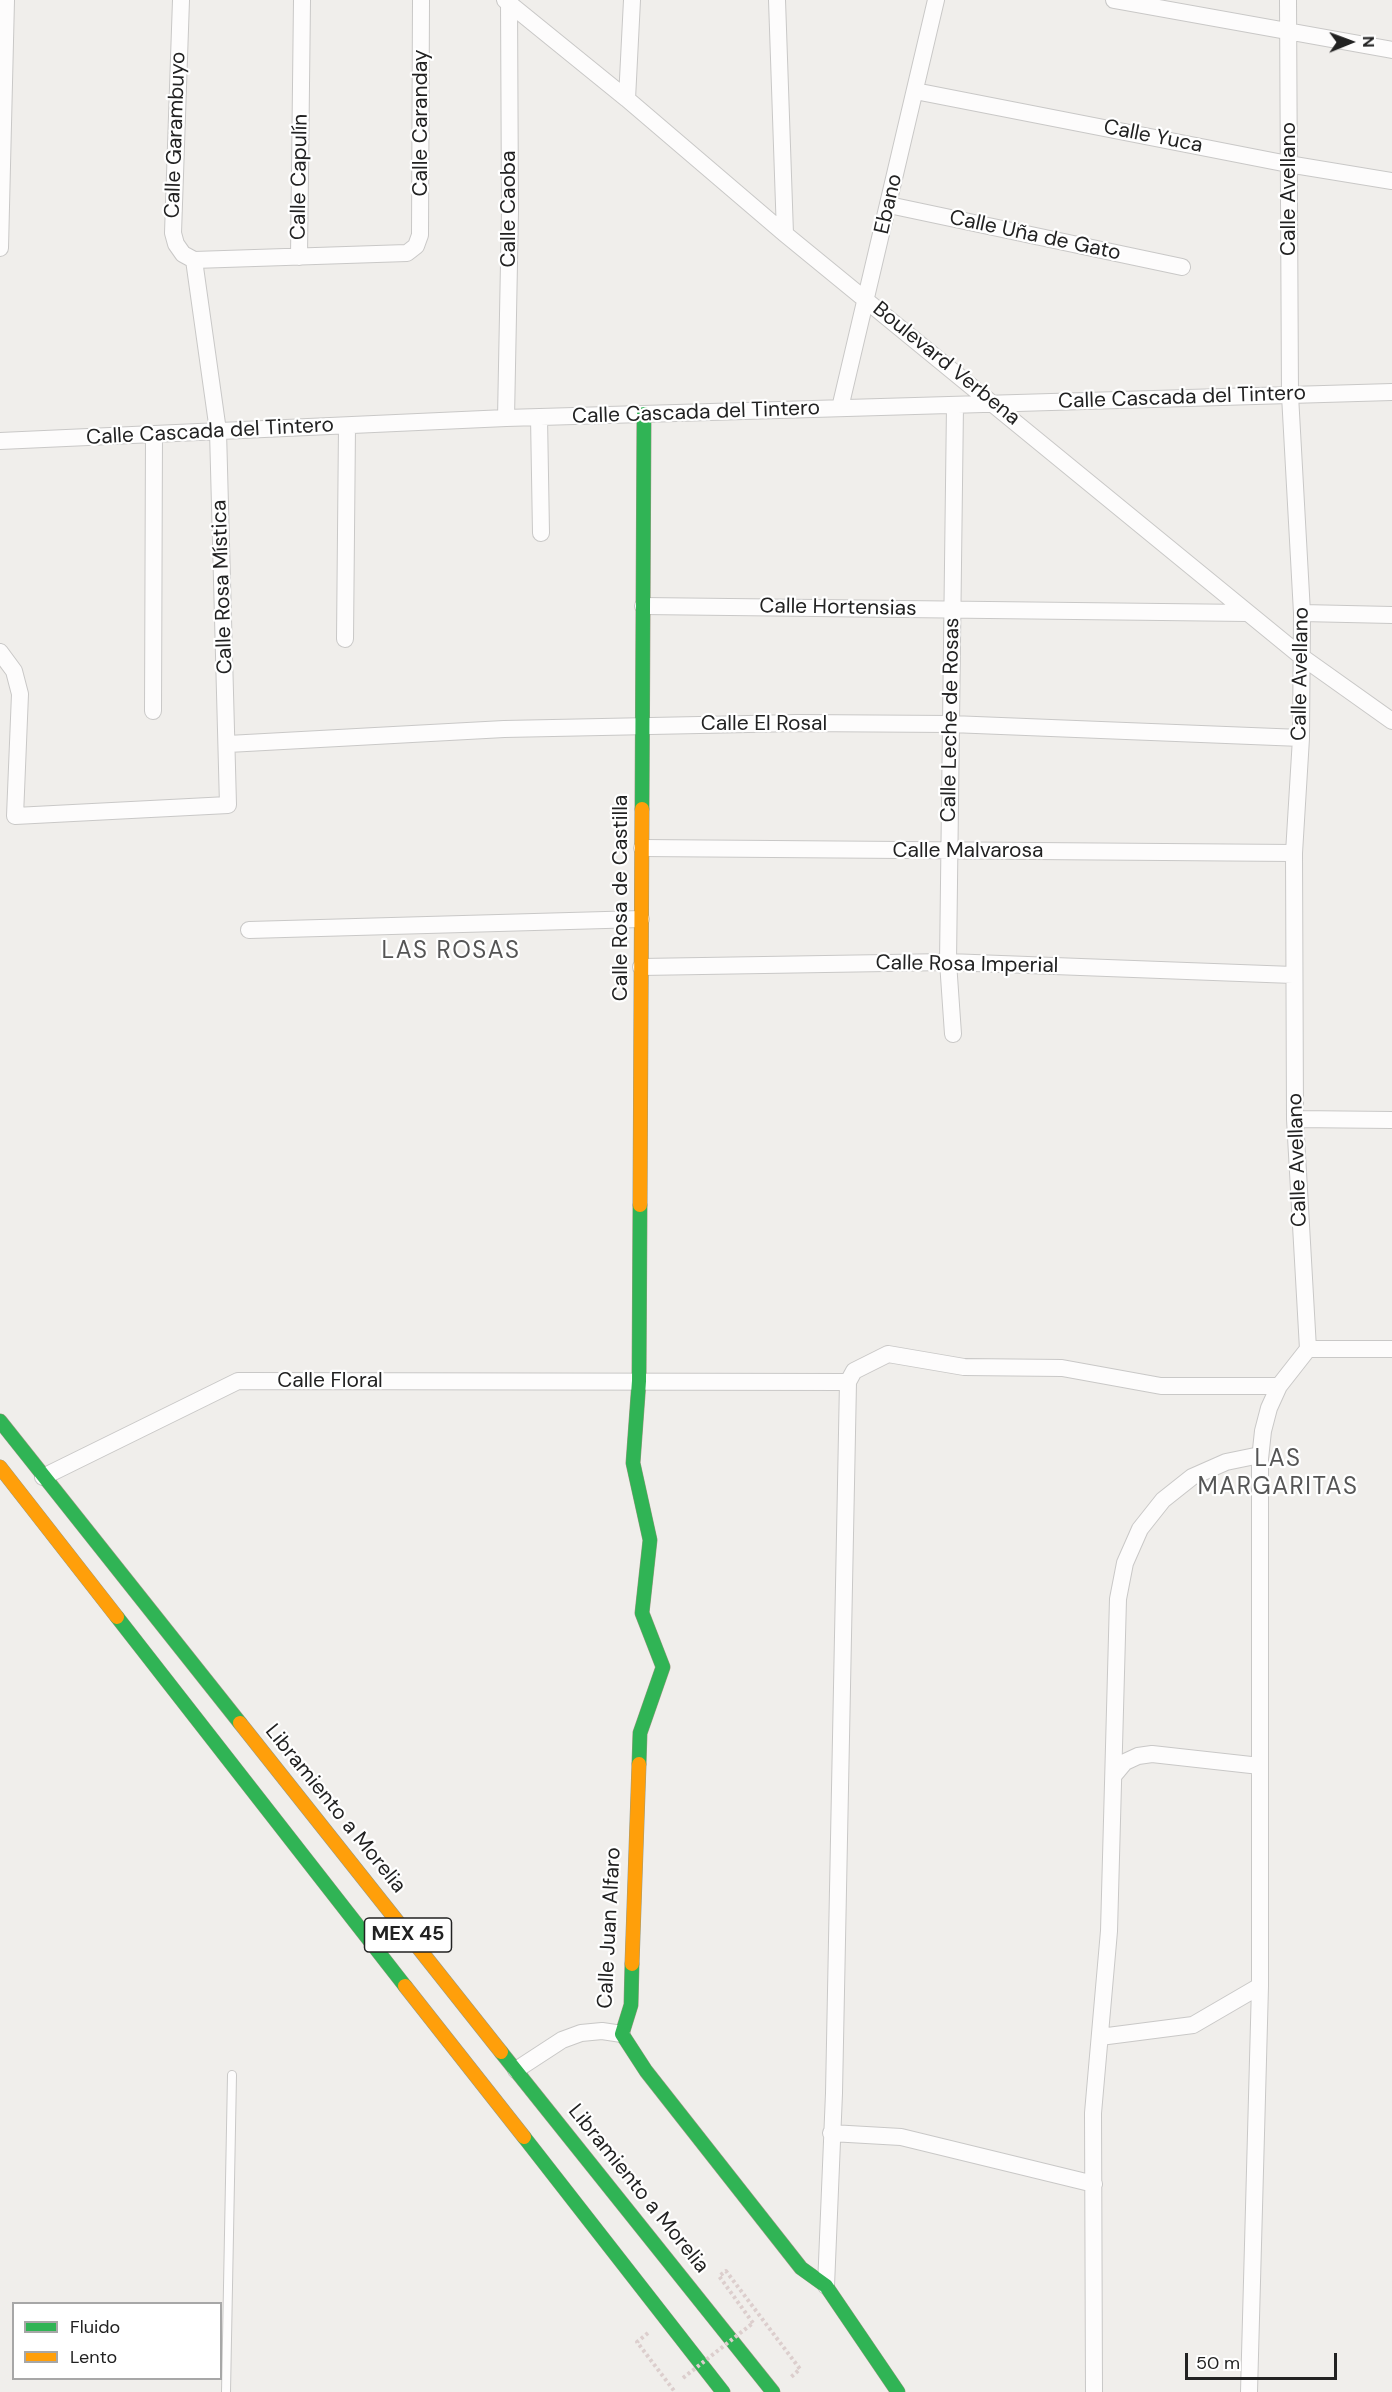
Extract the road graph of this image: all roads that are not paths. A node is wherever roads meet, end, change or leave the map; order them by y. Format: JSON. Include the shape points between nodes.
{"nodes":[{"id":1,"x":6,"y":0,"type":"edge"},
{"id":2,"x":181,"y":0,"type":"edge"},
{"id":3,"x":302,"y":0,"type":"edge"},
{"id":4,"x":421,"y":0,"type":"edge"},
{"id":5,"x":632,"y":0,"type":"edge"},
{"id":6,"x":777,"y":0,"type":"edge"},
{"id":7,"x":936,"y":0,"type":"edge"},
{"id":8,"x":1114,"y":0,"type":"edge"},
{"id":9,"x":1288,"y":0,"type":"edge"},
{"id":10,"x":508,"y":1,"type":"edge"},
{"id":11,"x":1288,"y":31,"type":"junction"},
{"id":12,"x":1392,"y":50,"type":"edge"},
{"id":13,"x":915,"y":91,"type":"junction"},
{"id":14,"x":627,"y":99,"type":"junction"},
{"id":15,"x":1288,"y":164,"type":"junction"},
{"id":16,"x":1392,"y":182,"type":"edge"},
{"id":17,"x":889,"y":205,"type":"junction"},
{"id":18,"x":785,"y":234,"type":"junction"},
{"id":19,"x":0,"y":248,"type":"edge"},
{"id":20,"x":299,"y":257,"type":"junction"},
{"id":21,"x":194,"y":260,"type":"junction"},
{"id":22,"x":1182,"y":267,"type":"dead end"},
{"id":23,"x":867,"y":300,"type":"junction"},
{"id":24,"x":1392,"y":392,"type":"edge"},
{"id":25,"x":1290,"y":395,"type":"junction"},
{"id":26,"x":994,"y":404,"type":"junction"},
{"id":27,"x":955,"y":405,"type":"junction"},
{"id":28,"x":840,"y":408,"type":"junction"},
{"id":29,"x":644,"y":414,"type":"junction"},
{"id":30,"x":539,"y":417,"type":"junction"},
{"id":31,"x":506,"y":418,"type":"junction"},
{"id":32,"x":346,"y":426,"type":"junction"},
{"id":33,"x":218,"y":431,"type":"junction"},
{"id":34,"x":154,"y":434,"type":"junction"},
{"id":35,"x":0,"y":441,"type":"edge"},
{"id":36,"x":541,"y":532,"type":"dead end"},
{"id":37,"x":643,"y":606,"type":"junction"},
{"id":38,"x":952,"y":610,"type":"junction"},
{"id":39,"x":1248,"y":613,"type":"junction"},
{"id":40,"x":1302,"y":613,"type":"junction"},
{"id":41,"x":1392,"y":615,"type":"edge"},
{"id":42,"x":345,"y":639,"type":"dead end"},
{"id":43,"x":0,"y":652,"type":"edge"},
{"id":44,"x":1302,"y":657,"type":"junction"},
{"id":45,"x":153,"y":711,"type":"dead end"},
{"id":46,"x":1392,"y":721,"type":"edge"},
{"id":47,"x":951,"y":724,"type":"junction"},
{"id":48,"x":642,"y":725,"type":"junction"},
{"id":49,"x":1301,"y":738,"type":"junction"},
{"id":50,"x":228,"y":744,"type":"junction"},
{"id":51,"x":642,"y":848,"type":"junction"},
{"id":52,"x":950,"y":851,"type":"junction"},
{"id":53,"x":1294,"y":853,"type":"junction"},
{"id":54,"x":641,"y":920,"type":"junction"},
{"id":55,"x":249,"y":930,"type":"dead end"},
{"id":56,"x":948,"y":962,"type":"junction"},
{"id":57,"x":641,"y":967,"type":"junction"},
{"id":58,"x":1293,"y":975,"type":"junction"},
{"id":59,"x":953,"y":1034,"type":"dead end"},
{"id":60,"x":1295,"y":1119,"type":"junction"},
{"id":61,"x":1392,"y":1120,"type":"edge"},
{"id":62,"x":1308,"y":1348,"type":"junction"},
{"id":63,"x":1392,"y":1349,"type":"edge"},
{"id":64,"x":639,"y":1381,"type":"junction"},
{"id":65,"x":848,"y":1382,"type":"junction"},
{"id":66,"x":1279,"y":1386,"type":"junction"},
{"id":67,"x":0,"y":1420,"type":"edge"},
{"id":68,"x":1260,"y":1455,"type":"junction"},
{"id":69,"x":0,"y":1467,"type":"edge"},
{"id":70,"x":42,"y":1477,"type":"junction"},
{"id":71,"x":1260,"y":1766,"type":"junction"},
{"id":72,"x":1115,"y":1774,"type":"junction"},
{"id":73,"x":1260,"y":1986,"type":"junction"},
{"id":74,"x":622,"y":2034,"type":"junction"},
{"id":75,"x":1100,"y":2037,"type":"junction"},
{"id":76,"x":516,"y":2070,"type":"junction"},
{"id":77,"x":232,"y":2075,"type":"dead end"},
{"id":78,"x":831,"y":2133,"type":"junction"},
{"id":79,"x":1094,"y":2184,"type":"junction"},
{"id":80,"x":826,"y":2286,"type":"junction"},
{"id":81,"x":778,"y":2388,"type":"edge"},
{"id":82,"x":226,"y":2392,"type":"edge"},
{"id":83,"x":723,"y":2392,"type":"edge"},
{"id":84,"x":898,"y":2392,"type":"edge"},
{"id":85,"x":1094,"y":2392,"type":"edge"},
{"id":86,"x":1249,"y":2392,"type":"edge"}],
"edges":[{"from":1,"to":19,"type":"street"},
{"from":2,"to":21,"type":"street","name":"Calle Garambuyo","via":[[173,233],[183,254]]},
{"from":3,"to":20,"type":"street","name":"Calle Capulín"},
{"from":4,"to":20,"type":"street","name":"Calle Caranday","via":[[420,235],[416,246],[407,252]]},
{"from":5,"to":14,"type":"street"},
{"from":6,"to":18,"type":"street"},
{"from":7,"to":13,"type":"street","name":"Ebano"},
{"from":8,"to":11,"type":"street"},
{"from":9,"to":11,"type":"street","name":"Calle Avellano"},
{"from":10,"to":14,"type":"street","name":"Boulevard Verbena"},
{"from":10,"to":31,"type":"street","name":"Calle Caoba","via":[[510,211]]},
{"from":11,"to":12,"type":"street"},
{"from":11,"to":15,"type":"street","name":"Calle Avellano"},
{"from":13,"to":15,"type":"street","name":"Calle Yuca"},
{"from":13,"to":17,"type":"street","name":"Ebano"},
{"from":14,"to":18,"type":"street","name":"Boulevard Verbena"},
{"from":15,"to":16,"type":"street","name":"Calle Yuca"},
{"from":15,"to":25,"type":"street","name":"Calle Avellano"},
{"from":17,"to":22,"type":"street","name":"Calle Uña de Gato"},
{"from":17,"to":23,"type":"street","name":"Ebano"},
{"from":18,"to":23,"type":"street","name":"Boulevard Verbena"},
{"from":20,"to":21,"type":"street","name":"Calle Capulín"},
{"from":21,"to":33,"type":"street"},
{"from":23,"to":26,"type":"street","name":"Boulevard Verbena"},
{"from":23,"to":28,"type":"street","name":"Ebano"},
{"from":24,"to":25,"type":"street","name":"Calle Cascada del Tintero"},
{"from":25,"to":26,"type":"street","name":"Calle Cascada del Tintero"},
{"from":25,"to":40,"type":"street","name":"Calle Avellano"},
{"from":26,"to":27,"type":"street","name":"Calle Cascada del Tintero"},
{"from":26,"to":39,"type":"street","name":"Boulevard Verbena"},
{"from":27,"to":28,"type":"street","name":"Calle Cascada del Tintero"},
{"from":27,"to":38,"type":"street","name":"Calle Leche de Rosas"},
{"from":28,"to":29,"type":"street","name":"Calle Cascada del Tintero"},
{"from":29,"to":30,"type":"street","name":"Calle Cascada del Tintero"},
{"from":29,"to":37,"type":"main road","name":"Calle Rosa de Castilla"},
{"from":30,"to":31,"type":"street","name":"Calle Cascada del Tintero"},
{"from":30,"to":36,"type":"street"},
{"from":31,"to":32,"type":"street","name":"Calle Cascada del Tintero"},
{"from":32,"to":33,"type":"street","name":"Calle Cascada del Tintero"},
{"from":32,"to":42,"type":"street"},
{"from":33,"to":34,"type":"street","name":"Calle Cascada del Tintero"},
{"from":33,"to":50,"type":"street","name":"Calle Rosa Mística"},
{"from":34,"to":35,"type":"street","name":"Calle Cascada del Tintero"},
{"from":34,"to":45,"type":"street"},
{"from":37,"to":38,"type":"street","name":"Calle Hortensias"},
{"from":37,"to":48,"type":"main road","name":"Calle Rosa de Castilla"},
{"from":38,"to":39,"type":"street","name":"Calle Hortensias"},
{"from":38,"to":47,"type":"street","name":"Calle Leche de Rosas"},
{"from":39,"to":44,"type":"street","name":"Boulevard Verbena"},
{"from":40,"to":41,"type":"street"},
{"from":40,"to":44,"type":"street","name":"Calle Avellano"},
{"from":43,"to":50,"type":"street","name":"Calle Rosa Mística","via":[[14,671],[20,694],[15,816],[228,805]]},
{"from":44,"to":46,"type":"street","name":"Boulevard Verbena"},
{"from":44,"to":49,"type":"street","name":"Calle Avellano"},
{"from":47,"to":48,"type":"street","name":"Calle El Rosal"},
{"from":47,"to":49,"type":"street","name":"Calle El Rosal"},
{"from":47,"to":52,"type":"street","name":"Calle Leche de Rosas"},
{"from":48,"to":50,"type":"street","name":"Calle El Rosal"},
{"from":48,"to":51,"type":"main road","name":"Calle Rosa de Castilla"},
{"from":49,"to":53,"type":"street","name":"Calle Avellano"},
{"from":51,"to":52,"type":"street","name":"Calle Malvarosa"},
{"from":51,"to":54,"type":"main road","name":"Calle Rosa de Castilla"},
{"from":52,"to":53,"type":"street","name":"Calle Malvarosa"},
{"from":52,"to":56,"type":"street","name":"Calle Leche de Rosas"},
{"from":53,"to":58,"type":"street","name":"Calle Avellano"},
{"from":54,"to":55,"type":"street"},
{"from":54,"to":57,"type":"main road","name":"Calle Rosa de Castilla"},
{"from":56,"to":57,"type":"street","name":"Calle Rosa Imperial"},
{"from":56,"to":58,"type":"street","name":"Calle Rosa Imperial"},
{"from":56,"to":59,"type":"street","name":"Calle Leche de Rosas"},
{"from":57,"to":64,"type":"main road","name":"Calle Rosa de Castilla"},
{"from":58,"to":60,"type":"street","name":"Calle Avellano"},
{"from":60,"to":61,"type":"street"},
{"from":60,"to":62,"type":"street","name":"Calle Avellano"},
{"from":62,"to":63,"type":"street"},
{"from":62,"to":66,"type":"street"},
{"from":64,"to":65,"type":"street","name":"Calle Floral"},
{"from":64,"to":70,"type":"street","name":"Calle Floral","via":[[238,1382]]},
{"from":64,"to":74,"type":"main road","name":"Calle Juan Alfaro","via":[[633,1463],[650,1540],[642,1613],[663,1667],[640,1733],[631,2005]]},
{"from":65,"to":66,"type":"street","via":[[854,1371],[888,1354],[964,1367],[1062,1368],[1161,1386]]},
{"from":65,"to":78,"type":"street"},
{"from":66,"to":68,"type":"street","via":[[1269,1408]]},
{"from":67,"to":70,"type":"main road","name":"Libramiento a Morelia","number":"MEX 45"},
{"from":68,"to":71,"type":"street"},
{"from":68,"to":72,"type":"street","via":[[1226,1462],[1192,1477],[1163,1500],[1132,1546],[1118,1599]]},
{"from":69,"to":83,"type":"main road","number":"MEX 45"},
{"from":70,"to":76,"type":"main road","name":"Libramiento a Morelia","number":"MEX 45"},
{"from":71,"to":72,"type":"street","via":[[1152,1754],[1125,1762]]},
{"from":71,"to":73,"type":"street"},
{"from":72,"to":75,"type":"street"},
{"from":73,"to":75,"type":"street","via":[[1193,2025]]},
{"from":73,"to":86,"type":"street"},
{"from":74,"to":76,"type":"street","via":[[581,2033],[562,2040]]},
{"from":74,"to":80,"type":"main road","name":"Calle Juan Alfaro","via":[[646,2071],[801,2268]]},
{"from":75,"to":79,"type":"street"},
{"from":76,"to":81,"type":"main road","name":"Libramiento a Morelia","number":"MEX 45"},
{"from":77,"to":82,"type":"lane"},
{"from":78,"to":79,"type":"street","via":[[900,2137]]},
{"from":78,"to":80,"type":"street"},
{"from":79,"to":85,"type":"street"},
{"from":80,"to":84,"type":"main road","name":"Calle Juan Alfaro"}]}
